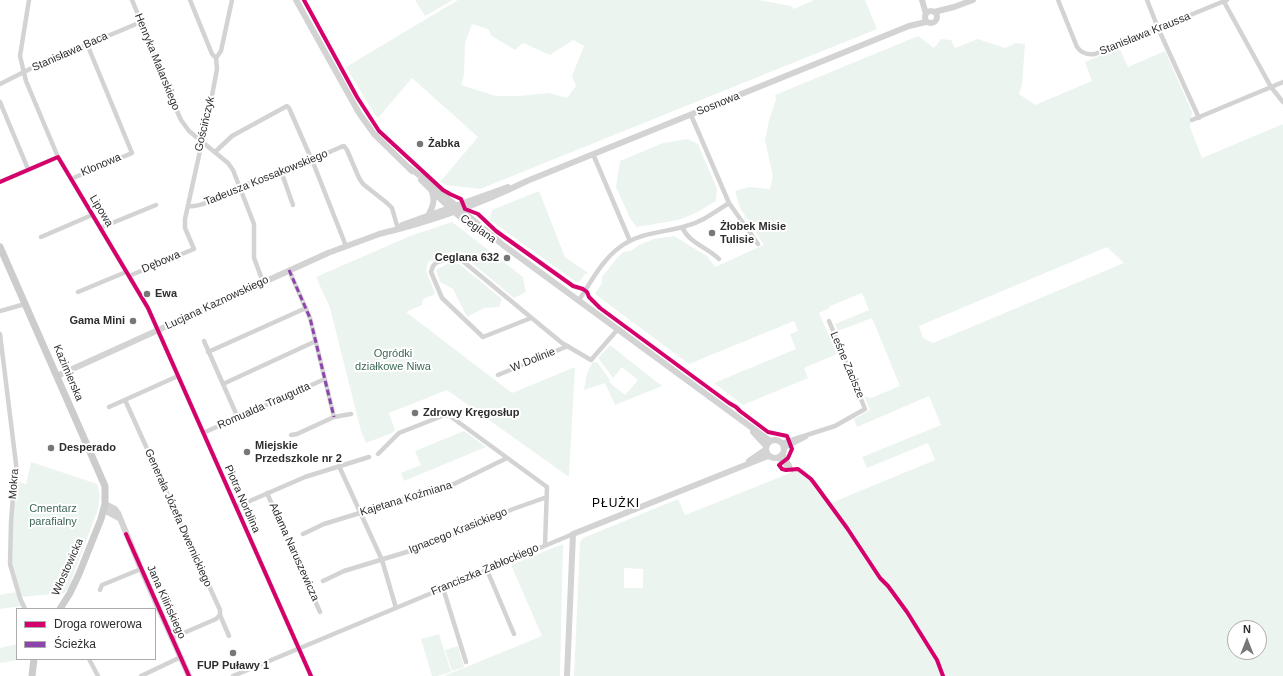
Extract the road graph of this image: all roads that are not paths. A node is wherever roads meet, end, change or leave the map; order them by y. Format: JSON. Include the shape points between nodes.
{"nodes":[{"id":1,"x":29,"y":0,"type":"edge"},
{"id":2,"x":132,"y":0,"type":"edge"},
{"id":3,"x":190,"y":0,"type":"edge"},
{"id":4,"x":232,"y":0,"type":"edge"},
{"id":5,"x":296,"y":0,"type":"edge"},
{"id":6,"x":924,"y":0,"type":"edge"},
{"id":7,"x":973,"y":0,"type":"edge"},
{"id":8,"x":1058,"y":0,"type":"edge"},
{"id":9,"x":1146,"y":0,"type":"edge"},
{"id":10,"x":1225,"y":0,"type":"edge"},
{"id":11,"x":954,"y":7,"type":"junction"},
{"id":12,"x":933,"y":12,"type":"junction"},
{"id":13,"x":925,"y":18,"type":"junction"},
{"id":14,"x":937,"y":19,"type":"junction"},
{"id":15,"x":141,"y":22,"type":"junction"},
{"id":16,"x":1158,"y":28,"type":"junction"},
{"id":17,"x":87,"y":44,"type":"junction"},
{"id":18,"x":216,"y":58,"type":"junction"},
{"id":19,"x":24,"y":73,"type":"junction"},
{"id":20,"x":1283,"y":82,"type":"edge"},
{"id":21,"x":0,"y":84,"type":"edge"},
{"id":22,"x":1270,"y":87,"type":"junction"},
{"id":23,"x":0,"y":102,"type":"edge"},
{"id":24,"x":1283,"y":102,"type":"edge"},
{"id":25,"x":691,"y":115,"type":"junction"},
{"id":26,"x":1198,"y":118,"type":"junction"},
{"id":27,"x":1192,"y":120,"type":"dead end"},
{"id":28,"x":201,"y":140,"type":"junction"},
{"id":29,"x":215,"y":152,"type":"junction"},
{"id":30,"x":593,"y":154,"type":"junction"},
{"id":31,"x":58,"y":158,"type":"junction"},
{"id":32,"x":312,"y":159,"type":"junction"},
{"id":33,"x":410,"y":168,"type":"junction"},
{"id":34,"x":28,"y":169,"type":"junction"},
{"id":35,"x":281,"y":171,"type":"junction"},
{"id":36,"x":71,"y":179,"type":"junction"},
{"id":37,"x":526,"y":181,"type":"junction"},
{"id":38,"x":0,"y":182,"type":"edge"},
{"id":39,"x":240,"y":187,"type":"junction"},
{"id":40,"x":431,"y":190,"type":"junction"},
{"id":41,"x":729,"y":203,"type":"junction"},
{"id":42,"x":475,"y":204,"type":"junction"},
{"id":43,"x":156,"y":205,"type":"dead end"},
{"id":44,"x":294,"y":205,"type":"dead end"},
{"id":45,"x":188,"y":206,"type":"junction"},
{"id":46,"x":455,"y":208,"type":"junction"},
{"id":47,"x":429,"y":214,"type":"junction"},
{"id":48,"x":92,"y":215,"type":"junction"},
{"id":49,"x":473,"y":220,"type":"junction"},
{"id":50,"x":100,"y":228,"type":"junction"},
{"id":51,"x":398,"y":228,"type":"junction"},
{"id":52,"x":682,"y":228,"type":"junction"},
{"id":53,"x":41,"y":237,"type":"dead end"},
{"id":54,"x":630,"y":241,"type":"junction"},
{"id":55,"x":758,"y":244,"type":"dead end"},
{"id":56,"x":502,"y":245,"type":"junction"},
{"id":57,"x":0,"y":246,"type":"edge"},
{"id":58,"x":346,"y":246,"type":"junction"},
{"id":59,"x":194,"y":249,"type":"joint"},
{"id":60,"x":719,"y":259,"type":"dead end"},
{"id":61,"x":289,"y":270,"type":"junction"},
{"id":62,"x":128,"y":274,"type":"junction"},
{"id":63,"x":263,"y":282,"type":"junction"},
{"id":64,"x":78,"y":292,"type":"dead end"},
{"id":65,"x":579,"y":300,"type":"junction"},
{"id":66,"x":25,"y":304,"type":"junction"},
{"id":67,"x":306,"y":308,"type":"junction"},
{"id":68,"x":0,"y":311,"type":"edge"},
{"id":69,"x":531,"y":318,"type":"junction"},
{"id":70,"x":829,"y":321,"type":"dead end"},
{"id":71,"x":618,"y":329,"type":"junction"},
{"id":72,"x":157,"y":330,"type":"junction"},
{"id":73,"x":0,"y":334,"type":"edge"},
{"id":74,"x":204,"y":341,"type":"dead end"},
{"id":75,"x":316,"y":341,"type":"junction"},
{"id":76,"x":568,"y":346,"type":"junction"},
{"id":77,"x":208,"y":352,"type":"junction"},
{"id":78,"x":498,"y":375,"type":"dead end"},
{"id":79,"x":57,"y":376,"type":"junction"},
{"id":80,"x":178,"y":376,"type":"junction"},
{"id":81,"x":325,"y":379,"type":"junction"},
{"id":82,"x":223,"y":384,"type":"junction"},
{"id":83,"x":125,"y":400,"type":"junction"},
{"id":84,"x":109,"y":407,"type":"dead end"},
{"id":85,"x":351,"y":414,"type":"dead end"},
{"id":86,"x":334,"y":417,"type":"junction"},
{"id":87,"x":238,"y":418,"type":"junction"},
{"id":88,"x":203,"y":433,"type":"junction"},
{"id":89,"x":291,"y":435,"type":"dead end"},
{"id":90,"x":767,"y":448,"type":"junction"},
{"id":91,"x":782,"y":451,"type":"junction"},
{"id":92,"x":378,"y":454,"type":"dead end"},
{"id":93,"x":368,"y":457,"type":"dead end"},
{"id":94,"x":507,"y":458,"type":"junction"},
{"id":95,"x":339,"y":466,"type":"junction"},
{"id":96,"x":267,"y":493,"type":"junction"},
{"id":97,"x":547,"y":497,"type":"junction"},
{"id":98,"x":105,"y":507,"type":"junction"},
{"id":99,"x":236,"y":507,"type":"junction"},
{"id":100,"x":361,"y":513,"type":"junction"},
{"id":101,"x":302,"y":534,"type":"dead end"},
{"id":102,"x":573,"y":534,"type":"junction"},
{"id":103,"x":545,"y":545,"type":"junction"},
{"id":104,"x":382,"y":560,"type":"junction"},
{"id":105,"x":141,"y":569,"type":"junction"},
{"id":106,"x":487,"y":570,"type":"junction"},
{"id":107,"x":323,"y":581,"type":"dead end"},
{"id":108,"x":443,"y":588,"type":"junction"},
{"id":109,"x":100,"y":590,"type":"dead end"},
{"id":110,"x":25,"y":608,"type":"edge"},
{"id":111,"x":61,"y":608,"type":"edge"},
{"id":112,"x":156,"y":608,"type":"edge"},
{"id":113,"x":396,"y":608,"type":"junction"},
{"id":114,"x":157,"y":612,"type":"edge"},
{"id":115,"x":320,"y":612,"type":"dead end"},
{"id":116,"x":220,"y":615,"type":"junction"},
{"id":117,"x":514,"y":634,"type":"dead end"},
{"id":118,"x":229,"y":636,"type":"dead end"},
{"id":119,"x":172,"y":638,"type":"junction"},
{"id":120,"x":299,"y":648,"type":"junction"},
{"id":121,"x":181,"y":657,"type":"junction"},
{"id":122,"x":34,"y":660,"type":"edge"},
{"id":123,"x":90,"y":660,"type":"edge"},
{"id":124,"x":466,"y":662,"type":"dead end"},
{"id":125,"x":245,"y":674,"type":"edge"},
{"id":126,"x":32,"y":676,"type":"edge"},
{"id":127,"x":98,"y":676,"type":"edge"},
{"id":128,"x":141,"y":676,"type":"edge"},
{"id":129,"x":189,"y":676,"type":"edge"},
{"id":130,"x":233,"y":676,"type":"edge"},
{"id":131,"x":311,"y":676,"type":"edge"},
{"id":132,"x":567,"y":676,"type":"edge"}],
"edges":[{"from":1,"to":19,"type":"street","name":"Lipowa","via":[[20,52]]},
{"from":2,"to":15,"type":"street","name":"Henryka Malarskiego"},
{"from":3,"to":18,"type":"street","via":[[212,54]]},
{"from":4,"to":18,"type":"street","name":"Gościńczyk","via":[[222,48]]},
{"from":5,"to":33,"type":"street","via":[[359,113],[374,134]]},
{"from":6,"to":12,"type":"street"},
{"from":6,"to":13,"type":"street"},
{"from":7,"to":11,"type":"street"},
{"from":8,"to":16,"type":"street","name":"Stanisława Kraussa","via":[[1078,47],[1085,54],[1095,54]]},
{"from":9,"to":16,"type":"street"},
{"from":10,"to":16,"type":"street","name":"Stanisława Kraussa"},
{"from":10,"to":22,"type":"street"},
{"from":11,"to":12,"type":"street"},
{"from":11,"to":14,"type":"street"},
{"from":12,"to":13,"type":"street","via":[[929,11]]},
{"from":12,"to":14,"type":"street"},
{"from":13,"to":14,"type":"street","via":[[932,24]]},
{"from":13,"to":25,"type":"street","name":"Sosnowa"},
{"from":15,"to":17,"type":"street","name":"Stanisława Baca"},
{"from":15,"to":28,"type":"street","name":"Henryka Malarskiego","via":[[177,113],[189,131]]},
{"from":16,"to":26,"type":"street"},
{"from":17,"to":19,"type":"street","name":"Stanisława Baca"},
{"from":17,"to":36,"type":"street","name":"Klonowa","via":[[132,153]]},
{"from":18,"to":28,"type":"street","name":"Gościńczyk","via":[[216,72]]},
{"from":19,"to":21,"type":"street","name":"Stanisława Baca"},
{"from":19,"to":31,"type":"street","name":"Lipowa"},
{"from":20,"to":22,"type":"street"},
{"from":22,"to":24,"type":"street"},
{"from":22,"to":26,"type":"street"},
{"from":23,"to":34,"type":"street"},
{"from":25,"to":30,"type":"street","name":"Sosnowa"},
{"from":25,"to":41,"type":"street"},
{"from":26,"to":27,"type":"street"},
{"from":28,"to":29,"type":"street","name":"Henryka Malarskiego"},
{"from":28,"to":45,"type":"street","name":"Gościńczyk"},
{"from":29,"to":32,"type":"street","via":[[232,136],[287,106]]},
{"from":29,"to":39,"type":"street","name":"Henryka Malarskiego","via":[[233,170]]},
{"from":30,"to":37,"type":"street","name":"Sosnowa"},
{"from":30,"to":54,"type":"street"},
{"from":31,"to":34,"type":"street"},
{"from":31,"to":36,"type":"street","name":"Lipowa"},
{"from":32,"to":35,"type":"street","name":"Tadeusza Kossakowskiego"},
{"from":32,"to":51,"type":"street","name":"Tadeusza Kossakowskiego","via":[[344,146],[363,184],[390,205]]},
{"from":32,"to":58,"type":"street"},
{"from":33,"to":40,"type":"street"},
{"from":33,"to":46,"type":"street"},
{"from":34,"to":38,"type":"street"},
{"from":35,"to":39,"type":"street","name":"Tadeusza Kossakowskiego"},
{"from":35,"to":44,"type":"street"},
{"from":36,"to":48,"type":"street","name":"Lipowa"},
{"from":37,"to":42,"type":"street","name":"Sosnowa"},
{"from":37,"to":46,"type":"street","name":"Sosnowa"},
{"from":39,"to":45,"type":"street","name":"Tadeusza Kossakowskiego","via":[[198,205]]},
{"from":39,"to":63,"type":"street","name":"Henryka Malarskiego","via":[[254,224],[254,258]]},
{"from":40,"to":46,"type":"street"},
{"from":40,"to":47,"type":"street","via":[[434,204]]},
{"from":41,"to":52,"type":"street","via":[[704,219]]},
{"from":41,"to":55,"type":"street"},
{"from":42,"to":46,"type":"street","name":"Sosnowa"},
{"from":42,"to":49,"type":"street","via":[[471,215]]},
{"from":43,"to":50,"type":"street"},
{"from":45,"to":59,"type":"street","name":"Gościńczyk","via":[[185,225]]},
{"from":46,"to":47,"type":"street","name":"Lucjana Kaznowskiego"},
{"from":46,"to":49,"type":"street","name":"Ceglana"},
{"from":46,"to":51,"type":"street","name":"Lucjana Kaznowskiego"},
{"from":46,"to":56,"type":"street","name":"Ceglana","via":[[487,237]]},
{"from":47,"to":51,"type":"street","name":"Lucjana Kaznowskiego"},
{"from":48,"to":50,"type":"street","name":"Lipowa"},
{"from":48,"to":53,"type":"street"},
{"from":49,"to":56,"type":"street","name":"Ceglana"},
{"from":50,"to":62,"type":"street","name":"Lipowa"},
{"from":51,"to":58,"type":"street","name":"Lucjana Kaznowskiego"},
{"from":52,"to":54,"type":"street","via":[[650,233]]},
{"from":52,"to":60,"type":"street","via":[[685,235]]},
{"from":54,"to":65,"type":"street","via":[[607,259]]},
{"from":56,"to":65,"type":"street","name":"Ceglana"},
{"from":57,"to":66,"type":"main road","name":"Kazimierska"},
{"from":58,"to":61,"type":"street","name":"Lucjana Kaznowskiego"},
{"from":59,"to":62,"type":"street","name":"Dębowa"},
{"from":61,"to":63,"type":"street","name":"Lucjana Kaznowskiego"},
{"from":61,"to":67,"type":"street"},
{"from":62,"to":64,"type":"street","name":"Dębowa"},
{"from":62,"to":72,"type":"street","name":"Lipowa"},
{"from":63,"to":72,"type":"street","name":"Lucjana Kaznowskiego"},
{"from":65,"to":71,"type":"street","name":"Ceglana"},
{"from":66,"to":68,"type":"street"},
{"from":66,"to":79,"type":"main road","name":"Kazimierska"},
{"from":67,"to":75,"type":"street"},
{"from":67,"to":77,"type":"street"},
{"from":69,"to":69,"type":"street","via":[[483,337],[442,298],[431,272],[433,266],[452,257],[459,258]]},
{"from":69,"to":76,"type":"street"},
{"from":70,"to":91,"type":"street","name":"Leśne Zacisze","via":[[865,409]]},
{"from":71,"to":76,"type":"street","via":[[591,360]]},
{"from":71,"to":90,"type":"street","name":"Ceglana","via":[[747,425]]},
{"from":72,"to":79,"type":"street","name":"Lucjana Kaznowskiego"},
{"from":72,"to":80,"type":"street","name":"Piotra Norblina"},
{"from":73,"to":110,"type":"street","name":"Mokra","via":[[16,472],[10,564]]},
{"from":74,"to":77,"type":"street"},
{"from":75,"to":81,"type":"street"},
{"from":75,"to":82,"type":"street"},
{"from":76,"to":78,"type":"street","name":"W Dolinie"},
{"from":77,"to":82,"type":"street"},
{"from":79,"to":98,"type":"main road","name":"Kazimierska","via":[[103,480]]},
{"from":80,"to":83,"type":"street"},
{"from":80,"to":88,"type":"street","name":"Piotra Norblina"},
{"from":81,"to":86,"type":"street"},
{"from":81,"to":87,"type":"street","name":"Romualda Traugutta"},
{"from":82,"to":87,"type":"street"},
{"from":83,"to":84,"type":"street"},
{"from":83,"to":116,"type":"street","name":"Generała Józefa Dwernickiego","via":[[220,610]]},
{"from":85,"to":86,"type":"street"},
{"from":86,"to":89,"type":"street"},
{"from":87,"to":88,"type":"street","name":"Romualda Traugutta"},
{"from":88,"to":99,"type":"street","name":"Piotra Norblina"},
{"from":90,"to":91,"type":"street","via":[[774,458]]},
{"from":90,"to":91,"type":"street","via":[[776,440]]},
{"from":90,"to":102,"type":"street","name":"Franciszka Zabłockiego","via":[[739,468]]},
{"from":92,"to":94,"type":"street","via":[[399,433],[446,415]]},
{"from":93,"to":95,"type":"street"},
{"from":94,"to":97,"type":"street","via":[[545,485]]},
{"from":94,"to":100,"type":"street","name":"Kajetana Koźmiana","via":[[454,484]]},
{"from":95,"to":96,"type":"street"},
{"from":95,"to":100,"type":"street"},
{"from":96,"to":99,"type":"street"},
{"from":96,"to":115,"type":"street","name":"Adama Naruszewicza"},
{"from":97,"to":103,"type":"street"},
{"from":97,"to":104,"type":"street","name":"Ignacego Krasickiego","via":[[484,520],[423,547]]},
{"from":98,"to":105,"type":"street","name":"Jana Kilińskiego","via":[[119,518]]},
{"from":98,"to":111,"type":"main road","name":"Włostowicka","via":[[79,574]]},
{"from":99,"to":120,"type":"street","name":"Piotra Norblina"},
{"from":100,"to":101,"type":"street","name":"Kajetana Koźmiana","via":[[324,524]]},
{"from":100,"to":104,"type":"street"},
{"from":102,"to":103,"type":"street","name":"Franciszka Zabłockiego"},
{"from":102,"to":132,"type":"street"},
{"from":103,"to":106,"type":"street","name":"Franciszka Zabłockiego"},
{"from":104,"to":107,"type":"street","name":"Ignacego Krasickiego","via":[[344,571]]},
{"from":104,"to":113,"type":"street"},
{"from":105,"to":109,"type":"street","via":[[102,585]]},
{"from":105,"to":112,"type":"street","name":"Jana Kilińskiego"},
{"from":106,"to":108,"type":"street","name":"Franciszka Zabłockiego"},
{"from":106,"to":117,"type":"street"},
{"from":108,"to":113,"type":"street","name":"Franciszka Zabłockiego"},
{"from":108,"to":124,"type":"street"},
{"from":113,"to":120,"type":"street","name":"Franciszka Zabłockiego"},
{"from":114,"to":119,"type":"street","name":"Jana Kilińskiego"},
{"from":116,"to":118,"type":"street","name":"Generała Józefa Dwernickiego"},
{"from":116,"to":119,"type":"street"},
{"from":119,"to":121,"type":"street","name":"Jana Kilińskiego"},
{"from":120,"to":125,"type":"street","name":"Franciszka Zabłockiego"},
{"from":120,"to":131,"type":"street","name":"Piotra Norblina"},
{"from":121,"to":128,"type":"street"},
{"from":121,"to":129,"type":"street","name":"Jana Kilińskiego"},
{"from":122,"to":126,"type":"main road"},
{"from":123,"to":127,"type":"street"},
{"from":125,"to":130,"type":"street","name":"Franciszka Zabłockiego"}]}
